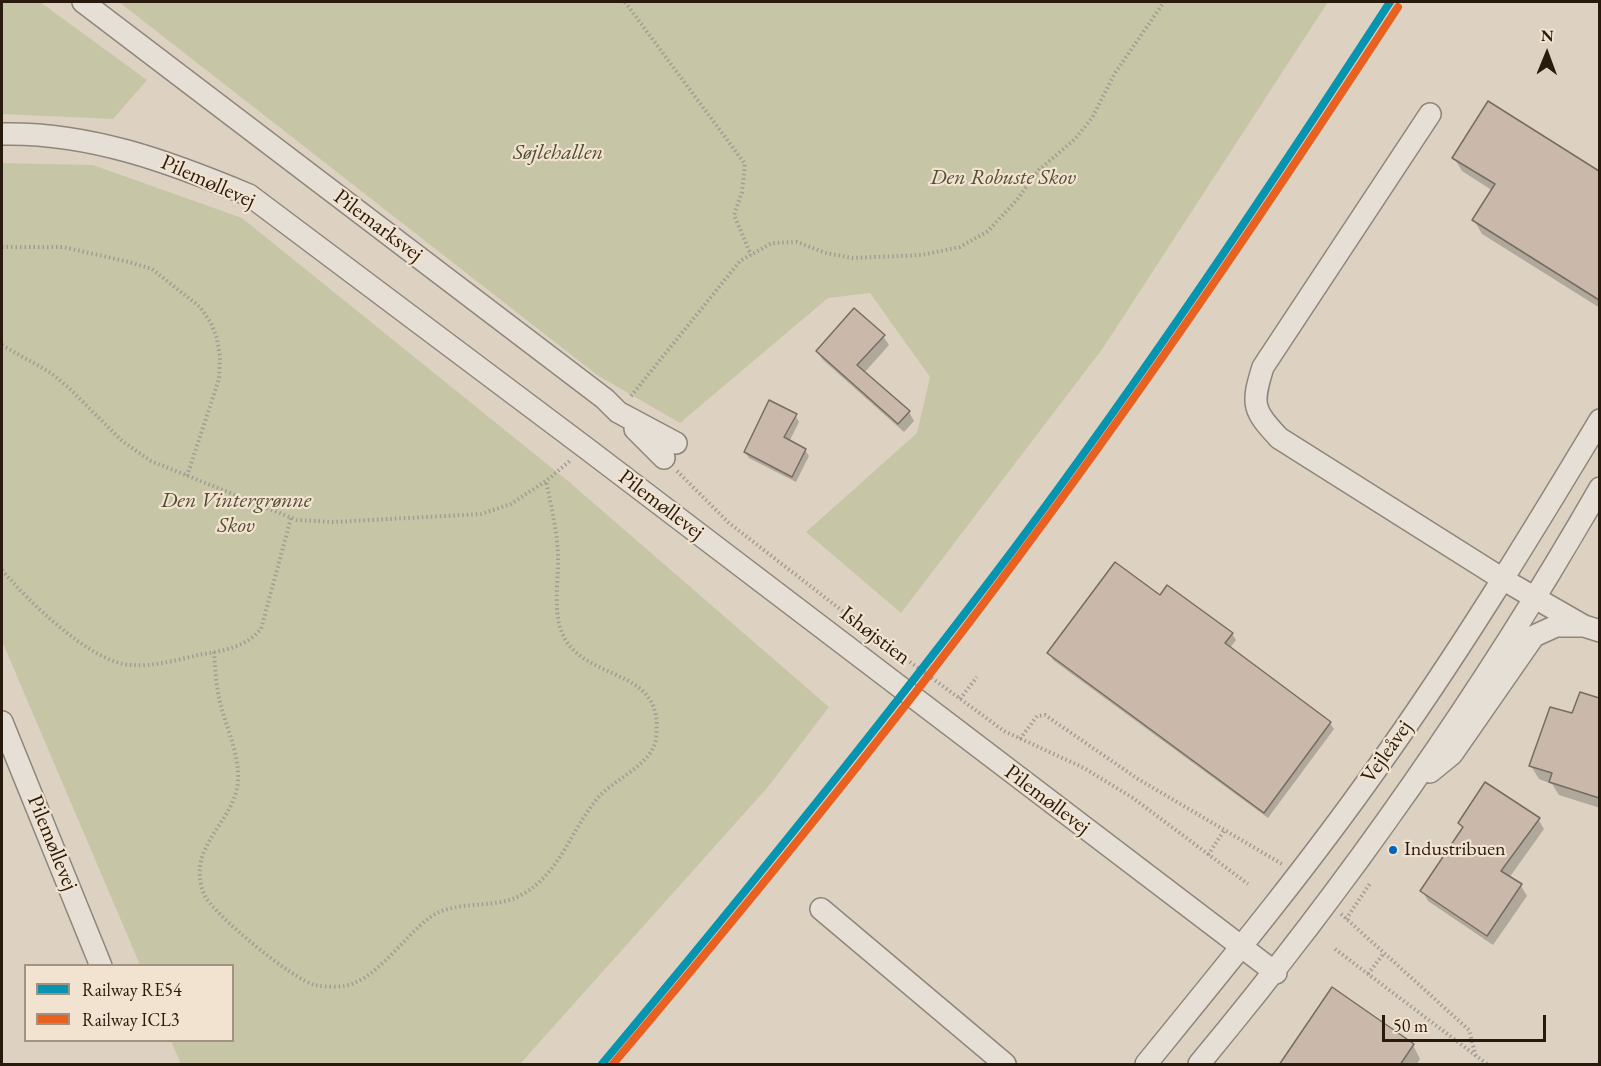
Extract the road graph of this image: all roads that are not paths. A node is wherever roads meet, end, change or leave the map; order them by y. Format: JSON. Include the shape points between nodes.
{"nodes":[{"id":1,"x":83,"y":2,"type":"edge"},
{"id":2,"x":1430,"y":114,"type":"dead end"},
{"id":3,"x":2,"y":134,"type":"edge"},
{"id":4,"x":1599,"y":420,"type":"edge"},
{"id":5,"x":670,"y":451,"type":"road end"},
{"id":6,"x":1599,"y":488,"type":"edge"},
{"id":7,"x":1504,"y":580,"type":"junction"},
{"id":8,"x":1536,"y":599,"type":"junction"},
{"id":9,"x":1592,"y":628,"type":"edge"},
{"id":10,"x":2,"y":722,"type":"edge"},
{"id":11,"x":1413,"y":786,"type":"junction"},
{"id":12,"x":821,"y":909,"type":"dead end"},
{"id":13,"x":1241,"y":948,"type":"junction"},
{"id":14,"x":100,"y":964,"type":"edge"},
{"id":15,"x":1276,"y":973,"type":"junction"},
{"id":16,"x":1005,"y":1065,"type":"edge"},
{"id":17,"x":1146,"y":1065,"type":"edge"},
{"id":18,"x":1199,"y":1065,"type":"edge"}],
"edges":[{"from":1,"to":5,"type":"street","name":"Pilemarksvej"},
{"from":2,"to":7,"type":"street","via":[[1263,367],[1255,393],[1258,416],[1279,438]]},
{"from":3,"to":13,"type":"street","name":"Pilemøllevej","via":[[59,137],[120,147],[188,169],[249,195]]},
{"from":4,"to":7,"type":"street","name":"Vejleåvej"},
{"from":6,"to":8,"type":"street","name":"Vejleåvej"},
{"from":7,"to":8,"type":"street"},
{"from":7,"to":13,"type":"street","name":"Vejleåvej","via":[[1378,767]]},
{"from":8,"to":9,"type":"street"},
{"from":8,"to":11,"type":"street","name":"Vejleåvej"},
{"from":9,"to":11,"type":"street","via":[[1556,626],[1534,636],[1452,754]]},
{"from":10,"to":14,"type":"street","name":"Pilemøllevej"},
{"from":11,"to":15,"type":"street","name":"Vejleåvej"},
{"from":12,"to":16,"type":"street"},
{"from":13,"to":15,"type":"street","name":"Pilemøllevej"},
{"from":13,"to":17,"type":"street","name":"Vejleåvej"},
{"from":15,"to":18,"type":"street","name":"Vejleåvej"}]}
